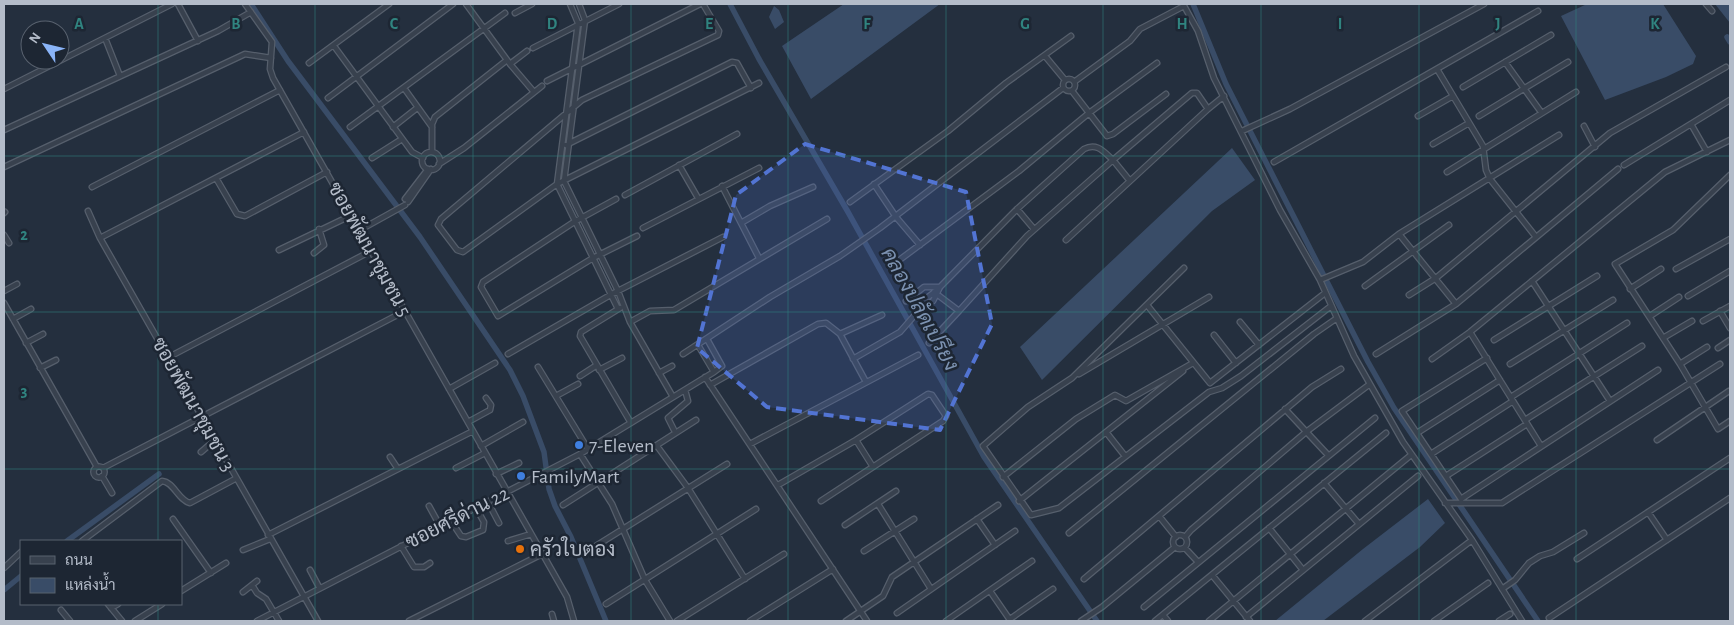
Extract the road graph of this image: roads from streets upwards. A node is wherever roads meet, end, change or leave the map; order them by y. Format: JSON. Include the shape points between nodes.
{"nodes":[{"id":1,"x":172,"y":4,"type":"edge"},
{"id":2,"x":178,"y":4,"type":"edge"},
{"id":3,"x":245,"y":4,"type":"edge"},
{"id":4,"x":389,"y":4,"type":"edge"},
{"id":5,"x":453,"y":4,"type":"edge"},
{"id":6,"x":466,"y":4,"type":"edge"},
{"id":7,"x":532,"y":4,"type":"edge"},
{"id":8,"x":570,"y":4,"type":"edge"},
{"id":9,"x":579,"y":4,"type":"edge"},
{"id":10,"x":619,"y":4,"type":"edge"},
{"id":11,"x":702,"y":4,"type":"edge"},
{"id":12,"x":1484,"y":4,"type":"edge"},
{"id":13,"x":1706,"y":4,"type":"edge"},
{"id":14,"x":1184,"y":5,"type":"edge"},
{"id":15,"x":1538,"y":11,"type":"dead end"},
{"id":16,"x":1712,"y":11,"type":"dead end"},
{"id":17,"x":251,"y":12,"type":"junction"},
{"id":18,"x":505,"y":13,"type":"dead end"},
{"id":19,"x":515,"y":13,"type":"dead end"},
{"id":20,"x":585,"y":20,"type":"junction"},
{"id":21,"x":578,"y":23,"type":"junction"},
{"id":22,"x":484,"y":28,"type":"junction"},
{"id":23,"x":1551,"y":35,"type":"dead end"},
{"id":24,"x":1071,"y":36,"type":"dead end"},
{"id":25,"x":105,"y":38,"type":"junction"},
{"id":26,"x":198,"y":40,"type":"junction"},
{"id":27,"x":334,"y":46,"type":"junction"},
{"id":28,"x":532,"y":48,"type":"dead end"},
{"id":29,"x":527,"y":51,"type":"dead end"},
{"id":30,"x":1045,"y":56,"type":"junction"},
{"id":31,"x":271,"y":58,"type":"junction"},
{"id":32,"x":509,"y":62,"type":"junction"},
{"id":33,"x":1505,"y":62,"type":"junction"},
{"id":34,"x":1568,"y":62,"type":"dead end"},
{"id":35,"x":309,"y":63,"type":"dead end"},
{"id":36,"x":1157,"y":63,"type":"dead end"},
{"id":37,"x":579,"y":64,"type":"junction"},
{"id":38,"x":1726,"y":67,"type":"dead end"},
{"id":39,"x":571,"y":68,"type":"junction"},
{"id":40,"x":1437,"y":68,"type":"junction"},
{"id":41,"x":120,"y":76,"type":"junction"},
{"id":42,"x":356,"y":77,"type":"junction"},
{"id":43,"x":547,"y":80,"type":"dead end"},
{"id":44,"x":1065,"y":80,"type":"junction"},
{"id":45,"x":1074,"y":82,"type":"junction"},
{"id":46,"x":759,"y":83,"type":"dead end"},
{"id":47,"x":542,"y":86,"type":"dead end"},
{"id":48,"x":1463,"y":87,"type":"dead end"},
{"id":49,"x":404,"y":88,"type":"junction"},
{"id":50,"x":751,"y":88,"type":"junction"},
{"id":51,"x":1063,"y":88,"type":"junction"},
{"id":52,"x":1524,"y":88,"type":"junction"},
{"id":53,"x":4,"y":89,"type":"edge"},
{"id":54,"x":280,"y":90,"type":"junction"},
{"id":55,"x":1072,"y":91,"type":"junction"},
{"id":56,"x":534,"y":92,"type":"junction"},
{"id":57,"x":1576,"y":92,"type":"dead end"},
{"id":58,"x":1166,"y":94,"type":"dead end"},
{"id":59,"x":1224,"y":96,"type":"junction"},
{"id":60,"x":1453,"y":96,"type":"junction"},
{"id":61,"x":328,"y":98,"type":"dead end"},
{"id":62,"x":1730,"y":100,"type":"edge"},
{"id":63,"x":573,"y":107,"type":"junction"},
{"id":64,"x":379,"y":108,"type":"junction"},
{"id":65,"x":417,"y":108,"type":"junction"},
{"id":66,"x":1208,"y":109,"type":"junction"},
{"id":67,"x":566,"y":112,"type":"junction"},
{"id":68,"x":1541,"y":112,"type":"junction"},
{"id":69,"x":1089,"y":113,"type":"junction"},
{"id":70,"x":1418,"y":116,"type":"dead end"},
{"id":71,"x":1479,"y":116,"type":"dead end"},
{"id":72,"x":1469,"y":123,"type":"junction"},
{"id":73,"x":1691,"y":124,"type":"junction"},
{"id":74,"x":1584,"y":126,"type":"dead end"},
{"id":75,"x":350,"y":127,"type":"dead end"},
{"id":76,"x":393,"y":127,"type":"junction"},
{"id":77,"x":432,"y":127,"type":"junction"},
{"id":78,"x":4,"y":130,"type":"edge"},
{"id":79,"x":1242,"y":130,"type":"junction"},
{"id":80,"x":304,"y":132,"type":"junction"},
{"id":81,"x":738,"y":134,"type":"dead end"},
{"id":82,"x":1559,"y":136,"type":"dead end"},
{"id":83,"x":402,"y":139,"type":"junction"},
{"id":84,"x":1730,"y":140,"type":"edge"},
{"id":85,"x":568,"y":144,"type":"junction"},
{"id":86,"x":1433,"y":144,"type":"dead end"},
{"id":87,"x":562,"y":146,"type":"junction"},
{"id":88,"x":1595,"y":147,"type":"junction"},
{"id":89,"x":1483,"y":149,"type":"junction"},
{"id":90,"x":432,"y":152,"type":"junction"},
{"id":91,"x":1707,"y":152,"type":"junction"},
{"id":92,"x":372,"y":158,"type":"dead end"},
{"id":93,"x":423,"y":158,"type":"junction"},
{"id":94,"x":1113,"y":160,"type":"junction"},
{"id":95,"x":1274,"y":162,"type":"dead end"},
{"id":96,"x":439,"y":164,"type":"junction"},
{"id":97,"x":1624,"y":164,"type":"dead end"},
{"id":98,"x":679,"y":165,"type":"junction"},
{"id":99,"x":4,"y":168,"type":"edge"},
{"id":100,"x":759,"y":168,"type":"dead end"},
{"id":101,"x":430,"y":169,"type":"junction"},
{"id":102,"x":1618,"y":169,"type":"dead end"},
{"id":103,"x":327,"y":172,"type":"junction"},
{"id":104,"x":1447,"y":172,"type":"dead end"},
{"id":105,"x":1730,"y":175,"type":"edge"},
{"id":106,"x":216,"y":178,"type":"junction"},
{"id":107,"x":1490,"y":179,"type":"junction"},
{"id":108,"x":564,"y":181,"type":"junction"},
{"id":109,"x":1130,"y":181,"type":"junction"},
{"id":110,"x":557,"y":184,"type":"junction"},
{"id":111,"x":874,"y":184,"type":"junction"},
{"id":112,"x":722,"y":186,"type":"junction"},
{"id":113,"x":92,"y":187,"type":"dead end"},
{"id":114,"x":813,"y":188,"type":"dead end"},
{"id":115,"x":625,"y":195,"type":"dead end"},
{"id":116,"x":698,"y":198,"type":"junction"},
{"id":117,"x":616,"y":199,"type":"dead end"},
{"id":118,"x":850,"y":202,"type":"dead end"},
{"id":119,"x":1017,"y":209,"type":"junction"},
{"id":120,"x":88,"y":211,"type":"dead end"},
{"id":121,"x":1517,"y":212,"type":"junction"},
{"id":122,"x":352,"y":215,"type":"junction"},
{"id":123,"x":896,"y":217,"type":"junction"},
{"id":124,"x":581,"y":218,"type":"junction"},
{"id":125,"x":827,"y":219,"type":"dead end"},
{"id":126,"x":574,"y":222,"type":"junction"},
{"id":127,"x":741,"y":223,"type":"junction"},
{"id":128,"x":1449,"y":224,"type":"dead end"},
{"id":129,"x":643,"y":228,"type":"dead end"},
{"id":130,"x":1034,"y":229,"type":"junction"},
{"id":131,"x":319,"y":230,"type":"junction"},
{"id":132,"x":360,"y":230,"type":"junction"},
{"id":133,"x":1399,"y":234,"type":"junction"},
{"id":134,"x":4,"y":235,"type":"edge"},
{"id":135,"x":637,"y":236,"type":"dead end"},
{"id":136,"x":723,"y":237,"type":"dead end"},
{"id":137,"x":1536,"y":237,"type":"junction"},
{"id":138,"x":100,"y":238,"type":"junction"},
{"id":139,"x":1730,"y":239,"type":"edge"},
{"id":140,"x":1066,"y":240,"type":"dead end"},
{"id":141,"x":9,"y":243,"type":"dead end"},
{"id":142,"x":920,"y":245,"type":"junction"},
{"id":143,"x":279,"y":250,"type":"dead end"},
{"id":144,"x":371,"y":251,"type":"junction"},
{"id":145,"x":1414,"y":252,"type":"junction"},
{"id":146,"x":314,"y":253,"type":"dead end"},
{"id":147,"x":600,"y":254,"type":"junction"},
{"id":148,"x":593,"y":258,"type":"junction"},
{"id":149,"x":759,"y":258,"type":"junction"},
{"id":150,"x":894,"y":264,"type":"dead end"},
{"id":151,"x":1184,"y":268,"type":"dead end"},
{"id":152,"x":1661,"y":269,"type":"dead end"},
{"id":153,"x":1676,"y":269,"type":"dead end"},
{"id":154,"x":1730,"y":271,"type":"edge"},
{"id":155,"x":1597,"y":276,"type":"dead end"},
{"id":156,"x":1436,"y":278,"type":"junction"},
{"id":157,"x":1322,"y":279,"type":"junction"},
{"id":158,"x":1532,"y":281,"type":"junction"},
{"id":159,"x":17,"y":284,"type":"dead end"},
{"id":160,"x":1365,"y":286,"type":"dead end"},
{"id":161,"x":1630,"y":289,"type":"junction"},
{"id":162,"x":4,"y":291,"type":"edge"},
{"id":163,"x":618,"y":291,"type":"junction"},
{"id":164,"x":937,"y":291,"type":"junction"},
{"id":165,"x":1325,"y":293,"type":"junction"},
{"id":166,"x":612,"y":294,"type":"junction"},
{"id":167,"x":1409,"y":295,"type":"dead end"},
{"id":168,"x":1209,"y":296,"type":"dead end"},
{"id":169,"x":1688,"y":296,"type":"dead end"},
{"id":170,"x":1679,"y":297,"type":"dead end"},
{"id":171,"x":1613,"y":300,"type":"dead end"},
{"id":172,"x":906,"y":301,"type":"dead end"},
{"id":173,"x":4,"y":303,"type":"edge"},
{"id":174,"x":1456,"y":304,"type":"junction"},
{"id":175,"x":1146,"y":305,"type":"junction"},
{"id":176,"x":1331,"y":306,"type":"junction"},
{"id":177,"x":1548,"y":306,"type":"junction"},
{"id":178,"x":1730,"y":306,"type":"edge"},
{"id":179,"x":621,"y":308,"type":"junction"},
{"id":180,"x":921,"y":308,"type":"junction"},
{"id":181,"x":31,"y":310,"type":"dead end"},
{"id":182,"x":405,"y":311,"type":"junction"},
{"id":183,"x":960,"y":311,"type":"junction"},
{"id":184,"x":1720,"y":311,"type":"junction"},
{"id":185,"x":882,"y":315,"type":"dead end"},
{"id":186,"x":1650,"y":316,"type":"junction"},
{"id":187,"x":1337,"y":318,"type":"junction"},
{"id":188,"x":13,"y":320,"type":"junction"},
{"id":189,"x":1692,"y":321,"type":"dead end"},
{"id":190,"x":1703,"y":321,"type":"dead end"},
{"id":191,"x":630,"y":322,"type":"junction"},
{"id":192,"x":1240,"y":322,"type":"dead end"},
{"id":193,"x":1627,"y":323,"type":"dead end"},
{"id":194,"x":1163,"y":325,"type":"junction"},
{"id":195,"x":1730,"y":328,"type":"edge"},
{"id":196,"x":1564,"y":330,"type":"junction"},
{"id":197,"x":1470,"y":332,"type":"junction"},
{"id":198,"x":43,"y":334,"type":"dead end"},
{"id":199,"x":840,"y":334,"type":"junction"},
{"id":200,"x":1214,"y":335,"type":"dead end"},
{"id":201,"x":707,"y":338,"type":"junction"},
{"id":202,"x":1664,"y":338,"type":"junction"},
{"id":203,"x":1494,"y":340,"type":"dead end"},
{"id":204,"x":1730,"y":340,"type":"edge"},
{"id":205,"x":26,"y":343,"type":"junction"},
{"id":206,"x":929,"y":344,"type":"dead end"},
{"id":207,"x":698,"y":345,"type":"junction"},
{"id":208,"x":1259,"y":345,"type":"junction"},
{"id":209,"x":1642,"y":346,"type":"dead end"},
{"id":210,"x":1707,"y":347,"type":"dead end"},
{"id":211,"x":1718,"y":348,"type":"dead end"},
{"id":212,"x":508,"y":354,"type":"dead end"},
{"id":213,"x":683,"y":354,"type":"dead end"},
{"id":214,"x":1376,"y":354,"type":"dead end"},
{"id":215,"x":1579,"y":354,"type":"junction"},
{"id":216,"x":918,"y":355,"type":"dead end"},
{"id":217,"x":169,"y":357,"type":"junction"},
{"id":218,"x":622,"y":358,"type":"dead end"},
{"id":219,"x":1487,"y":358,"type":"junction"},
{"id":220,"x":853,"y":359,"type":"junction"},
{"id":221,"x":56,"y":360,"type":"dead end"},
{"id":222,"x":1432,"y":360,"type":"dead end"},
{"id":223,"x":495,"y":363,"type":"dead end"},
{"id":224,"x":1193,"y":363,"type":"junction"},
{"id":225,"x":1236,"y":363,"type":"junction"},
{"id":226,"x":1510,"y":364,"type":"dead end"},
{"id":227,"x":1680,"y":364,"type":"junction"},
{"id":228,"x":1720,"y":364,"type":"dead end"},
{"id":229,"x":672,"y":366,"type":"dead end"},
{"id":230,"x":538,"y":367,"type":"dead end"},
{"id":231,"x":40,"y":368,"type":"junction"},
{"id":232,"x":598,"y":368,"type":"junction"},
{"id":233,"x":1341,"y":369,"type":"dead end"},
{"id":234,"x":1658,"y":370,"type":"dead end"},
{"id":235,"x":714,"y":372,"type":"junction"},
{"id":236,"x":659,"y":373,"type":"junction"},
{"id":237,"x":580,"y":376,"type":"dead end"},
{"id":238,"x":1594,"y":376,"type":"junction"},
{"id":239,"x":706,"y":377,"type":"junction"},
{"id":240,"x":1072,"y":378,"type":"junction"},
{"id":241,"x":1500,"y":380,"type":"junction"},
{"id":242,"x":866,"y":382,"type":"junction"},
{"id":243,"x":1691,"y":382,"type":"junction"},
{"id":244,"x":578,"y":384,"type":"dead end"},
{"id":245,"x":1370,"y":384,"type":"junction"},
{"id":246,"x":710,"y":385,"type":"junction"},
{"id":247,"x":449,"y":389,"type":"junction"},
{"id":248,"x":685,"y":390,"type":"junction"},
{"id":249,"x":1729,"y":390,"type":"edge"},
{"id":250,"x":556,"y":396,"type":"junction"},
{"id":251,"x":673,"y":397,"type":"junction"},
{"id":252,"x":486,"y":398,"type":"dead end"},
{"id":253,"x":1512,"y":399,"type":"junction"},
{"id":254,"x":1610,"y":401,"type":"junction"},
{"id":255,"x":1705,"y":407,"type":"junction"},
{"id":256,"x":1285,"y":409,"type":"junction"},
{"id":257,"x":202,"y":416,"type":"junction"},
{"id":258,"x":1375,"y":418,"type":"dead end"},
{"id":259,"x":696,"y":420,"type":"dead end"},
{"id":260,"x":1730,"y":421,"type":"edge"},
{"id":261,"x":468,"y":422,"type":"junction"},
{"id":262,"x":522,"y":422,"type":"dead end"},
{"id":263,"x":1526,"y":422,"type":"junction"},
{"id":264,"x":630,"y":424,"type":"junction"},
{"id":265,"x":674,"y":430,"type":"dead end"},
{"id":266,"x":473,"y":431,"type":"junction"},
{"id":267,"x":1106,"y":432,"type":"junction"},
{"id":268,"x":1306,"y":432,"type":"junction"},
{"id":269,"x":1386,"y":433,"type":"dead end"},
{"id":270,"x":1417,"y":433,"type":"junction"},
{"id":271,"x":215,"y":440,"type":"junction"},
{"id":272,"x":856,"y":440,"type":"junction"},
{"id":273,"x":1657,"y":440,"type":"dead end"},
{"id":274,"x":750,"y":444,"type":"junction"},
{"id":275,"x":481,"y":446,"type":"junction"},
{"id":276,"x":658,"y":446,"type":"junction"},
{"id":277,"x":1541,"y":446,"type":"junction"},
{"id":278,"x":588,"y":449,"type":"junction"},
{"id":279,"x":201,"y":452,"type":"dead end"},
{"id":280,"x":485,"y":453,"type":"junction"},
{"id":281,"x":580,"y":454,"type":"junction"},
{"id":282,"x":1431,"y":454,"type":"junction"},
{"id":283,"x":1328,"y":455,"type":"junction"},
{"id":284,"x":1411,"y":455,"type":"junction"},
{"id":285,"x":1125,"y":456,"type":"junction"},
{"id":286,"x":390,"y":457,"type":"dead end"},
{"id":287,"x":1730,"y":458,"type":"edge"},
{"id":288,"x":519,"y":463,"type":"dead end"},
{"id":289,"x":727,"y":464,"type":"dead end"},
{"id":290,"x":97,"y":467,"type":"junction"},
{"id":291,"x":873,"y":467,"type":"junction"},
{"id":292,"x":103,"y":468,"type":"junction"},
{"id":293,"x":456,"y":468,"type":"dead end"},
{"id":294,"x":398,"y":469,"type":"junction"},
{"id":295,"x":496,"y":474,"type":"junction"},
{"id":296,"x":102,"y":476,"type":"junction"},
{"id":297,"x":1003,"y":476,"type":"junction"},
{"id":298,"x":1418,"y":476,"type":"dead end"},
{"id":299,"x":1446,"y":476,"type":"junction"},
{"id":300,"x":235,"y":479,"type":"junction"},
{"id":301,"x":1324,"y":483,"type":"junction"},
{"id":302,"x":598,"y":484,"type":"junction"},
{"id":303,"x":778,"y":485,"type":"junction"},
{"id":304,"x":688,"y":488,"type":"junction"},
{"id":305,"x":896,"y":491,"type":"dead end"},
{"id":306,"x":506,"y":492,"type":"junction"},
{"id":307,"x":112,"y":493,"type":"dead end"},
{"id":308,"x":1730,"y":498,"type":"edge"},
{"id":309,"x":821,"y":501,"type":"dead end"},
{"id":310,"x":1019,"y":501,"type":"junction"},
{"id":311,"x":488,"y":502,"type":"junction"},
{"id":312,"x":1445,"y":503,"type":"junction"},
{"id":313,"x":878,"y":504,"type":"junction"},
{"id":314,"x":563,"y":505,"type":"dead end"},
{"id":315,"x":998,"y":505,"type":"dead end"},
{"id":316,"x":429,"y":506,"type":"dead end"},
{"id":317,"x":476,"y":508,"type":"junction"},
{"id":318,"x":1345,"y":508,"type":"junction"},
{"id":319,"x":756,"y":509,"type":"dead end"},
{"id":320,"x":1648,"y":512,"type":"junction"},
{"id":321,"x":1159,"y":516,"type":"junction"},
{"id":322,"x":914,"y":518,"type":"dead end"},
{"id":323,"x":173,"y":519,"type":"dead end"},
{"id":324,"x":977,"y":519,"type":"junction"},
{"id":325,"x":451,"y":520,"type":"junction"},
{"id":326,"x":499,"y":523,"type":"dead end"},
{"id":327,"x":1359,"y":524,"type":"junction"},
{"id":328,"x":845,"y":525,"type":"dead end"},
{"id":329,"x":440,"y":526,"type":"junction"},
{"id":330,"x":1269,"y":528,"type":"junction"},
{"id":331,"x":625,"y":529,"type":"junction"},
{"id":332,"x":1016,"y":531,"type":"dead end"},
{"id":333,"x":894,"y":532,"type":"junction"},
{"id":334,"x":1069,"y":533,"type":"dead end"},
{"id":335,"x":1584,"y":533,"type":"dead end"},
{"id":336,"x":531,"y":534,"type":"junction"},
{"id":337,"x":717,"y":534,"type":"junction"},
{"id":338,"x":269,"y":537,"type":"junction"},
{"id":339,"x":1176,"y":537,"type":"junction"},
{"id":340,"x":1185,"y":538,"type":"junction"},
{"id":341,"x":188,"y":539,"type":"junction"},
{"id":342,"x":83,"y":540,"type":"edge"},
{"id":343,"x":1472,"y":540,"type":"junction"},
{"id":344,"x":1667,"y":540,"type":"junction"},
{"id":345,"x":508,"y":541,"type":"dead end"},
{"id":346,"x":182,"y":542,"type":"edge"},
{"id":347,"x":995,"y":545,"type":"junction"},
{"id":348,"x":401,"y":546,"type":"junction"},
{"id":349,"x":1175,"y":547,"type":"junction"},
{"id":350,"x":1185,"y":548,"type":"junction"},
{"id":351,"x":243,"y":550,"type":"dead end"},
{"id":352,"x":864,"y":551,"type":"dead end"},
{"id":353,"x":20,"y":553,"type":"edge"},
{"id":354,"x":542,"y":554,"type":"junction"},
{"id":355,"x":583,"y":554,"type":"dead end"},
{"id":356,"x":784,"y":554,"type":"dead end"},
{"id":357,"x":1290,"y":555,"type":"junction"},
{"id":358,"x":1577,"y":559,"type":"dead end"},
{"id":359,"x":1032,"y":561,"type":"dead end"},
{"id":360,"x":914,"y":562,"type":"junction"},
{"id":361,"x":1198,"y":562,"type":"junction"},
{"id":362,"x":226,"y":563,"type":"dead end"},
{"id":363,"x":430,"y":563,"type":"dead end"},
{"id":364,"x":4,"y":568,"type":"edge"},
{"id":365,"x":833,"y":569,"type":"junction"},
{"id":366,"x":310,"y":570,"type":"dead end"},
{"id":367,"x":1303,"y":570,"type":"junction"},
{"id":368,"x":211,"y":573,"type":"junction"},
{"id":369,"x":1212,"y":575,"type":"junction"},
{"id":370,"x":745,"y":579,"type":"junction"},
{"id":371,"x":1084,"y":579,"type":"dead end"},
{"id":372,"x":645,"y":580,"type":"junction"},
{"id":373,"x":257,"y":581,"type":"dead end"},
{"id":374,"x":1488,"y":583,"type":"dead end"},
{"id":375,"x":252,"y":585,"type":"junction"},
{"id":376,"x":1507,"y":586,"type":"junction"},
{"id":377,"x":319,"y":587,"type":"junction"},
{"id":378,"x":931,"y":589,"type":"junction"},
{"id":379,"x":1053,"y":589,"type":"dead end"},
{"id":380,"x":182,"y":590,"type":"edge"},
{"id":381,"x":990,"y":591,"type":"junction"},
{"id":382,"x":243,"y":592,"type":"dead end"},
{"id":383,"x":302,"y":596,"type":"junction"},
{"id":384,"x":1233,"y":601,"type":"junction"},
{"id":385,"x":606,"y":604,"type":"dead end"},
{"id":386,"x":159,"y":605,"type":"edge"},
{"id":387,"x":110,"y":606,"type":"edge"},
{"id":388,"x":1144,"y":607,"type":"dead end"},
{"id":389,"x":61,"y":610,"type":"dead end"},
{"id":390,"x":274,"y":612,"type":"junction"},
{"id":391,"x":861,"y":612,"type":"junction"},
{"id":392,"x":897,"y":613,"type":"dead end"},
{"id":393,"x":552,"y":614,"type":"dead end"},
{"id":394,"x":1510,"y":614,"type":"dead end"},
{"id":395,"x":1163,"y":615,"type":"junction"},
{"id":396,"x":1549,"y":618,"type":"dead end"},
{"id":397,"x":418,"y":619,"type":"edge"},
{"id":398,"x":1248,"y":619,"type":"edge"},
{"id":399,"x":1010,"y":620,"type":"edge"},
{"id":400,"x":1083,"y":620,"type":"edge"},
{"id":401,"x":70,"y":621,"type":"edge"},
{"id":402,"x":122,"y":621,"type":"edge"},
{"id":403,"x":135,"y":621,"type":"edge"},
{"id":404,"x":257,"y":621,"type":"edge"},
{"id":405,"x":279,"y":621,"type":"edge"},
{"id":406,"x":318,"y":621,"type":"edge"},
{"id":407,"x":409,"y":621,"type":"edge"},
{"id":408,"x":554,"y":621,"type":"edge"},
{"id":409,"x":574,"y":621,"type":"edge"},
{"id":410,"x":670,"y":621,"type":"edge"},
{"id":411,"x":677,"y":621,"type":"edge"},
{"id":412,"x":750,"y":621,"type":"edge"},
{"id":413,"x":846,"y":621,"type":"edge"},
{"id":414,"x":867,"y":621,"type":"edge"},
{"id":415,"x":946,"y":621,"type":"edge"},
{"id":416,"x":1155,"y":621,"type":"edge"},
{"id":417,"x":1168,"y":621,"type":"edge"},
{"id":418,"x":1209,"y":621,"type":"edge"},
{"id":419,"x":1365,"y":621,"type":"edge"},
{"id":420,"x":1434,"y":621,"type":"edge"},
{"id":421,"x":1499,"y":621,"type":"edge"},
{"id":422,"x":1522,"y":621,"type":"edge"}],
"edges":[{"from":1,"to":25,"type":"street"},
{"from":2,"to":26,"type":"street"},
{"from":3,"to":17,"type":"street","name":"ซอยพัฒนาชุมชน 5"},
{"from":4,"to":27,"type":"street"},
{"from":5,"to":42,"type":"street"},
{"from":6,"to":22,"type":"street"},
{"from":7,"to":19,"type":"street"},
{"from":8,"to":21,"type":"street"},
{"from":9,"to":20,"type":"street"},
{"from":10,"to":20,"type":"street"},
{"from":11,"to":37,"type":"street"},
{"from":11,"to":63,"type":"street","via":[[718,34]]},
{"from":12,"to":79,"type":"street","via":[[1290,109]]},
{"from":13,"to":16,"type":"street"},
{"from":14,"to":45,"type":"street","via":[[1144,26],[1130,41]]},
{"from":14,"to":59,"type":"street"},
{"from":15,"to":40,"type":"street"},
{"from":17,"to":26,"type":"street"},
{"from":17,"to":31,"type":"street","name":"ซอยพัฒนาชุมชน 5","via":[[270,37]]},
{"from":18,"to":22,"type":"street"},
{"from":20,"to":21,"type":"street"},
{"from":20,"to":37,"type":"street"},
{"from":21,"to":28,"type":"street"},
{"from":21,"to":39,"type":"street"},
{"from":22,"to":32,"type":"street"},
{"from":22,"to":49,"type":"street"},
{"from":23,"to":33,"type":"street"},
{"from":24,"to":30,"type":"street"},
{"from":25,"to":41,"type":"street"},
{"from":25,"to":53,"type":"street"},
{"from":26,"to":41,"type":"street"},
{"from":27,"to":35,"type":"street"},
{"from":27,"to":42,"type":"street"},
{"from":29,"to":32,"type":"street"},
{"from":30,"to":44,"type":"street"},
{"from":30,"to":111,"type":"street"},
{"from":31,"to":54,"type":"street","name":"ซอยพัฒนาชุมชน 5","via":[[270,69]]},
{"from":31,"to":99,"type":"street","via":[[245,54]]},
{"from":32,"to":56,"type":"street"},
{"from":32,"to":77,"type":"street","via":[[435,117]]},
{"from":33,"to":48,"type":"street"},
{"from":33,"to":52,"type":"street"},
{"from":34,"to":52,"type":"street"},
{"from":36,"to":69,"type":"street"},
{"from":37,"to":39,"type":"street"},
{"from":37,"to":63,"type":"street"},
{"from":38,"to":88,"type":"street","via":[[1610,133]]},
{"from":39,"to":43,"type":"street"},
{"from":39,"to":67,"type":"street"},
{"from":40,"to":60,"type":"street"},
{"from":40,"to":95,"type":"street"},
{"from":41,"to":78,"type":"street"},
{"from":42,"to":61,"type":"street"},
{"from":42,"to":64,"type":"street"},
{"from":44,"to":45,"type":"street"},
{"from":44,"to":51,"type":"street"},
{"from":45,"to":55,"type":"street"},
{"from":46,"to":50,"type":"street"},
{"from":47,"to":56,"type":"street"},
{"from":49,"to":64,"type":"street"},
{"from":49,"to":65,"type":"street"},
{"from":50,"to":85,"type":"street","via":[[738,63],[732,62]]},
{"from":50,"to":108,"type":"street"},
{"from":51,"to":55,"type":"street"},
{"from":51,"to":123,"type":"street"},
{"from":52,"to":68,"type":"street"},
{"from":52,"to":71,"type":"street"},
{"from":54,"to":80,"type":"street","name":"ซอยพัฒนาชุมชน 5"},
{"from":54,"to":113,"type":"street"},
{"from":55,"to":69,"type":"street"},
{"from":56,"to":96,"type":"street"},
{"from":57,"to":68,"type":"street"},
{"from":58,"to":69,"type":"street","via":[[1110,136]]},
{"from":59,"to":66,"type":"street"},
{"from":59,"to":79,"type":"street"},
{"from":60,"to":70,"type":"street"},
{"from":60,"to":72,"type":"street"},
{"from":62,"to":73,"type":"street"},
{"from":63,"to":67,"type":"street"},
{"from":63,"to":85,"type":"street"},
{"from":64,"to":75,"type":"street"},
{"from":64,"to":76,"type":"street"},
{"from":65,"to":76,"type":"street"},
{"from":65,"to":77,"type":"street"},
{"from":66,"to":94,"type":"street","via":[[1196,93],[1192,93]]},
{"from":66,"to":109,"type":"street"},
{"from":67,"to":87,"type":"street"},
{"from":67,"to":110,"type":"street","via":[[441,219],[438,225],[457,250],[463,252]]},
{"from":68,"to":89,"type":"street"},
{"from":69,"to":142,"type":"street","via":[[1019,171]]},
{"from":72,"to":86,"type":"street"},
{"from":72,"to":89,"type":"street"},
{"from":73,"to":91,"type":"street"},
{"from":73,"to":97,"type":"street"},
{"from":74,"to":88,"type":"street"},
{"from":76,"to":83,"type":"street"},
{"from":77,"to":90,"type":"street"},
{"from":79,"to":157,"type":"street","via":[[1283,215]]},
{"from":80,"to":103,"type":"street","name":"ซอยพัฒนาชุมชน 5"},
{"from":80,"to":106,"type":"street"},
{"from":81,"to":98,"type":"street"},
{"from":82,"to":107,"type":"street"},
{"from":83,"to":92,"type":"street"},
{"from":83,"to":93,"type":"street","via":[[412,152]]},
{"from":84,"to":91,"type":"street"},
{"from":85,"to":87,"type":"street"},
{"from":85,"to":108,"type":"street"},
{"from":87,"to":110,"type":"street"},
{"from":88,"to":121,"type":"street"},
{"from":89,"to":104,"type":"street"},
{"from":89,"to":107,"type":"street"},
{"from":90,"to":93,"type":"street"},
{"from":90,"to":96,"type":"street","via":[[438,156]]},
{"from":91,"to":158,"type":"street","via":[[1665,172]]},
{"from":93,"to":101,"type":"street","via":[[424,166]]},
{"from":94,"to":109,"type":"street"},
{"from":94,"to":119,"type":"street","via":[[1090,145]]},
{"from":94,"to":130,"type":"street"},
{"from":96,"to":101,"type":"street"},
{"from":98,"to":115,"type":"street"},
{"from":98,"to":116,"type":"street"},
{"from":100,"to":112,"type":"street"},
{"from":101,"to":132,"type":"street","via":[[404,204]]},
{"from":102,"to":137,"type":"street"},
{"from":103,"to":106,"type":"street","via":[[245,216],[237,214]]},
{"from":103,"to":122,"type":"street","name":"ซอยพัฒนาชุมชน 5"},
{"from":105,"to":161,"type":"street","via":[[1673,230],[1615,264]]},
{"from":106,"to":138,"type":"street"},
{"from":107,"to":121,"type":"street"},
{"from":107,"to":133,"type":"street"},
{"from":108,"to":110,"type":"street"},
{"from":108,"to":124,"type":"street"},
{"from":109,"to":140,"type":"street"},
{"from":110,"to":126,"type":"street"},
{"from":111,"to":118,"type":"street"},
{"from":111,"to":123,"type":"street"},
{"from":112,"to":116,"type":"street"},
{"from":112,"to":127,"type":"street"},
{"from":114,"to":127,"type":"street","via":[[770,206]]},
{"from":116,"to":129,"type":"street"},
{"from":117,"to":124,"type":"street"},
{"from":119,"to":130,"type":"street"},
{"from":119,"to":164,"type":"street"},
{"from":120,"to":138,"type":"street","name":"ซอยพัฒนาชุมชน 3"},
{"from":121,"to":137,"type":"street"},
{"from":121,"to":156,"type":"street"},
{"from":122,"to":131,"type":"street"},
{"from":122,"to":132,"type":"street","name":"ซอยพัฒนาชุมชน 5"},
{"from":123,"to":142,"type":"street"},
{"from":123,"to":201,"type":"street"},
{"from":124,"to":126,"type":"street"},
{"from":124,"to":147,"type":"street"},
{"from":125,"to":149,"type":"street"},
{"from":126,"to":148,"type":"street"},
{"from":126,"to":148,"type":"street","via":[[483,282],[481,287],[498,316]]},
{"from":127,"to":149,"type":"street"},
{"from":128,"to":145,"type":"street"},
{"from":130,"to":183,"type":"street"},
{"from":131,"to":143,"type":"street"},
{"from":131,"to":146,"type":"street","via":[[324,245]]},
{"from":132,"to":144,"type":"street","name":"ซอยพัฒนาชุมชน 5"},
{"from":133,"to":145,"type":"street"},
{"from":133,"to":157,"type":"street","via":[[1363,262]]},
{"from":134,"to":141,"type":"street"},
{"from":135,"to":147,"type":"street"},
{"from":136,"to":163,"type":"street"},
{"from":137,"to":174,"type":"street"},
{"from":138,"to":217,"type":"street","name":"ซอยพัฒนาชุมชน 3"},
{"from":139,"to":153,"type":"street"},
{"from":142,"to":150,"type":"street"},
{"from":144,"to":182,"type":"street","name":"ซอยพัฒนาชุมชน 5"},
{"from":144,"to":217,"type":"street"},
{"from":145,"to":156,"type":"street"},
{"from":145,"to":160,"type":"street"},
{"from":147,"to":148,"type":"street"},
{"from":147,"to":163,"type":"street"},
{"from":148,"to":166,"type":"street"},
{"from":149,"to":191,"type":"street","via":[[674,310],[650,311]]},
{"from":151,"to":175,"type":"street"},
{"from":152,"to":161,"type":"street"},
{"from":154,"to":169,"type":"street"},
{"from":155,"to":177,"type":"street"},
{"from":156,"to":167,"type":"street"},
{"from":156,"to":174,"type":"street"},
{"from":157,"to":165,"type":"street"},
{"from":158,"to":177,"type":"street"},
{"from":158,"to":197,"type":"street"},
{"from":159,"to":162,"type":"street"},
{"from":161,"to":186,"type":"street"},
{"from":163,"to":166,"type":"street"},
{"from":163,"to":179,"type":"street"},
{"from":164,"to":172,"type":"street","via":[[924,287]]},
{"from":164,"to":180,"type":"street","via":[[926,299]]},
{"from":164,"to":180,"type":"street","via":[[931,303]]},
{"from":164,"to":183,"type":"street"},
{"from":165,"to":176,"type":"street"},
{"from":165,"to":208,"type":"street"},
{"from":166,"to":179,"type":"street"},
{"from":166,"to":212,"type":"street"},
{"from":168,"to":194,"type":"street"},
{"from":170,"to":186,"type":"street"},
{"from":171,"to":196,"type":"street"},
{"from":173,"to":188,"type":"street"},
{"from":174,"to":214,"type":"street"},
{"from":175,"to":194,"type":"street"},
{"from":175,"to":240,"type":"street"},
{"from":176,"to":187,"type":"street"},
{"from":176,"to":285,"type":"street","via":[[1242,376],[1209,392]]},
{"from":177,"to":196,"type":"street"},
{"from":177,"to":203,"type":"street"},
{"from":178,"to":184,"type":"street"},
{"from":179,"to":191,"type":"street"},
{"from":179,"to":232,"type":"street","via":[[580,334]]},
{"from":180,"to":220,"type":"street","via":[[900,332]]},
{"from":181,"to":188,"type":"street"},
{"from":182,"to":247,"type":"street","name":"ซอยพัฒนาชุมชน 5"},
{"from":182,"to":257,"type":"street"},
{"from":183,"to":206,"type":"street"},
{"from":184,"to":190,"type":"street"},
{"from":184,"to":195,"type":"street"},
{"from":185,"to":199,"type":"street"},
{"from":186,"to":202,"type":"street"},
{"from":187,"to":245,"type":"street"},
{"from":187,"to":334,"type":"street"},
{"from":188,"to":205,"type":"street"},
{"from":189,"to":202,"type":"street"},
{"from":191,"to":236,"type":"street"},
{"from":192,"to":208,"type":"street"},
{"from":193,"to":215,"type":"street"},
{"from":194,"to":224,"type":"street"},
{"from":194,"to":240,"type":"street"},
{"from":196,"to":215,"type":"street"},
{"from":196,"to":226,"type":"street"},
{"from":197,"to":219,"type":"street"},
{"from":197,"to":222,"type":"street"},
{"from":198,"to":205,"type":"street"},
{"from":199,"to":220,"type":"street"},
{"from":199,"to":246,"type":"street","via":[[826,322],[818,324]]},
{"from":200,"to":225,"type":"street"},
{"from":201,"to":207,"type":"street"},
{"from":201,"to":235,"type":"street","via":[[722,366]]},
{"from":202,"to":227,"type":"street"},
{"from":204,"to":211,"type":"street"},
{"from":205,"to":231,"type":"street"},
{"from":207,"to":213,"type":"street"},
{"from":207,"to":235,"type":"street"},
{"from":208,"to":225,"type":"street"},
{"from":209,"to":238,"type":"street"},
{"from":210,"to":227,"type":"street"},
{"from":215,"to":238,"type":"street"},
{"from":215,"to":253,"type":"street"},
{"from":216,"to":242,"type":"street"},
{"from":217,"to":257,"type":"street","name":"ซอยพัฒนาชุมชน 3"},
{"from":218,"to":232,"type":"street"},
{"from":219,"to":241,"type":"street"},
{"from":219,"to":270,"type":"street","via":[[1402,410]]},
{"from":220,"to":242,"type":"street"},
{"from":221,"to":231,"type":"street"},
{"from":223,"to":247,"type":"street"},
{"from":224,"to":225,"type":"street","via":[[1210,383]]},
{"from":224,"to":267,"type":"street"},
{"from":224,"to":297,"type":"street","via":[[1126,401],[1115,395],[1076,419]]},
{"from":227,"to":243,"type":"street"},
{"from":228,"to":243,"type":"street"},
{"from":229,"to":236,"type":"street"},
{"from":230,"to":250,"type":"street"},
{"from":231,"to":290,"type":"street"},
{"from":232,"to":237,"type":"street"},
{"from":232,"to":264,"type":"street"},
{"from":233,"to":256,"type":"street"},
{"from":234,"to":254,"type":"street"},
{"from":235,"to":239,"type":"street","name":"ซอยศรีด่าน 22"},
{"from":236,"to":251,"type":"street"},
{"from":238,"to":254,"type":"street"},
{"from":238,"to":263,"type":"street"},
{"from":239,"to":246,"type":"street"},
{"from":239,"to":248,"type":"street","name":"ซอยศรีด่าน 22"},
{"from":240,"to":297,"type":"street","via":[[1028,407],[983,446]]},
{"from":241,"to":253,"type":"street"},
{"from":241,"to":270,"type":"street"},
{"from":242,"to":274,"type":"street"},
{"from":243,"to":255,"type":"street"},
{"from":243,"to":312,"type":"street","via":[[1502,503]]},
{"from":244,"to":250,"type":"street"},
{"from":245,"to":268,"type":"street"},
{"from":245,"to":284,"type":"street"},
{"from":246,"to":274,"type":"street"},
{"from":247,"to":261,"type":"street","name":"ซอยพัฒนาชุมชน 5"},
{"from":248,"to":251,"type":"street","name":"ซอยศรีด่าน 22"},
{"from":248,"to":265,"type":"street","via":[[688,401],[668,418]]},
{"from":249,"to":255,"type":"street"},
{"from":250,"to":278,"type":"street"},
{"from":251,"to":264,"type":"street","name":"ซอยศรีด่าน 22"},
{"from":252,"to":261,"type":"street","via":[[491,405],[490,410]]},
{"from":253,"to":263,"type":"street"},
{"from":253,"to":282,"type":"street"},
{"from":254,"to":277,"type":"street"},
{"from":255,"to":260,"type":"street","via":[[1718,429]]},
{"from":255,"to":273,"type":"street"},
{"from":256,"to":268,"type":"street"},
{"from":256,"to":321,"type":"street"},
{"from":257,"to":271,"type":"street","name":"ซอยพัฒนาชุมชน 3"},
{"from":257,"to":292,"type":"street"},
{"from":258,"to":283,"type":"street"},
{"from":259,"to":276,"type":"street"},
{"from":261,"to":266,"type":"street","name":"ซอยพัฒนาชุมชน 5"},
{"from":262,"to":275,"type":"street"},
{"from":263,"to":277,"type":"street"},
{"from":263,"to":299,"type":"street"},
{"from":264,"to":278,"type":"street","name":"ซอยศรีด่าน 22"},
{"from":266,"to":275,"type":"street","name":"ซอยพัฒนาชุมชน 5"},
{"from":266,"to":294,"type":"street"},
{"from":267,"to":285,"type":"street"},
{"from":267,"to":310,"type":"street"},
{"from":268,"to":283,"type":"street"},
{"from":268,"to":340,"type":"street"},
{"from":269,"to":301,"type":"street"},
{"from":270,"to":282,"type":"street"},
{"from":271,"to":279,"type":"street"},
{"from":271,"to":300,"type":"street","name":"ซอยพัฒนาชุมชน 3"},
{"from":272,"to":291,"type":"street"},
{"from":272,"to":291,"type":"street","via":[[928,394],[932,395],[945,419]]},
{"from":272,"to":303,"type":"street"},
{"from":274,"to":303,"type":"street"},
{"from":275,"to":280,"type":"street","name":"ซอยพัฒนาชุมชน 5"},
{"from":276,"to":302,"type":"street"},
{"from":276,"to":304,"type":"street"},
{"from":277,"to":299,"type":"street","via":[[1461,499]]},
{"from":278,"to":281,"type":"street","name":"ซอยศรีด่าน 22"},
{"from":280,"to":293,"type":"street"},
{"from":280,"to":295,"type":"street","name":"ซอยพัฒนาชุมชน 5"},
{"from":281,"to":302,"type":"street"},
{"from":281,"to":306,"type":"street","name":"ซอยศรีด่าน 22"},
{"from":282,"to":299,"type":"street"},
{"from":283,"to":361,"type":"street"},
{"from":284,"to":312,"type":"street"},
{"from":284,"to":318,"type":"street"},
{"from":285,"to":310,"type":"street","via":[[1059,508],[1031,515]]},
{"from":286,"to":294,"type":"street"},
{"from":287,"to":320,"type":"street"},
{"from":288,"to":295,"type":"street"},
{"from":289,"to":304,"type":"street"},
{"from":290,"to":292,"type":"street"},
{"from":290,"to":296,"type":"street","via":[[94,475]]},
{"from":291,"to":309,"type":"street"},
{"from":292,"to":296,"type":"street"},
{"from":294,"to":338,"type":"street"},
{"from":295,"to":306,"type":"street","name":"ซอยพัฒนาชุมชน 5"},
{"from":296,"to":307,"type":"street"},
{"from":297,"to":310,"type":"street"},
{"from":298,"to":327,"type":"street"},
{"from":300,"to":338,"type":"street","name":"ซอยพัฒนาชุมชน 3"},
{"from":300,"to":342,"type":"street","via":[[190,503],[184,501],[169,483],[162,481]]},
{"from":301,"to":318,"type":"street"},
{"from":301,"to":330,"type":"street"},
{"from":302,"to":314,"type":"street"},
{"from":302,"to":331,"type":"street"},
{"from":303,"to":365,"type":"street"},
{"from":304,"to":331,"type":"street"},
{"from":304,"to":337,"type":"street"},
{"from":305,"to":313,"type":"street"},
{"from":306,"to":311,"type":"street","name":"ซอยศรีด่าน 22"},
{"from":306,"to":336,"type":"street","name":"ซอยพัฒนาชุมชน 5"},
{"from":308,"to":344,"type":"street"},
{"from":311,"to":317,"type":"street","name":"ซอยศรีด่าน 22"},
{"from":311,"to":326,"type":"street"},
{"from":312,"to":343,"type":"street"},
{"from":313,"to":328,"type":"street"},
{"from":313,"to":333,"type":"street"},
{"from":315,"to":324,"type":"street"},
{"from":316,"to":329,"type":"street"},
{"from":317,"to":325,"type":"street","name":"ซอยศรีด่าน 22"},
{"from":317,"to":325,"type":"street","via":[[484,522],[483,530],[460,536]]},
{"from":318,"to":327,"type":"street"},
{"from":318,"to":357,"type":"street"},
{"from":319,"to":337,"type":"street"},
{"from":320,"to":344,"type":"street"},
{"from":320,"to":358,"type":"street"},
{"from":321,"to":339,"type":"street"},
{"from":321,"to":371,"type":"street"},
{"from":322,"to":333,"type":"street"},
{"from":323,"to":341,"type":"street"},
{"from":324,"to":347,"type":"street"},
{"from":324,"to":360,"type":"street"},
{"from":325,"to":329,"type":"street","name":"ซอยศรีด่าน 22"},
{"from":327,"to":367,"type":"street"},
{"from":329,"to":348,"type":"street","name":"ซอยศรีด่าน 22"},
{"from":330,"to":357,"type":"street"},
{"from":330,"to":369,"type":"street"},
{"from":331,"to":355,"type":"street"},
{"from":331,"to":372,"type":"street"},
{"from":332,"to":347,"type":"street"},
{"from":333,"to":352,"type":"street"},
{"from":333,"to":360,"type":"street"},
{"from":335,"to":376,"type":"street","via":[[1529,563]]},
{"from":336,"to":345,"type":"street"},
{"from":336,"to":354,"type":"street","name":"ซอยพัฒนาชุมชน 5"},
{"from":337,"to":370,"type":"street"},
{"from":337,"to":372,"type":"street"},
{"from":338,"to":351,"type":"street"},
{"from":338,"to":383,"type":"street","name":"ซอยพัฒนาชุมชน 3"},
{"from":339,"to":340,"type":"street"},
{"from":339,"to":349,"type":"street"},
{"from":340,"to":350,"type":"street"},
{"from":341,"to":346,"type":"street"},
{"from":341,"to":368,"type":"street"},
{"from":343,"to":376,"type":"street"},
{"from":343,"to":419,"type":"street"},
{"from":344,"to":396,"type":"street"},
{"from":347,"to":378,"type":"street"},
{"from":348,"to":363,"type":"street","via":[[414,567]]},
{"from":348,"to":377,"type":"street","name":"ซอยศรีด่าน 22"},
{"from":349,"to":350,"type":"street"},
{"from":349,"to":400,"type":"street"},
{"from":350,"to":361,"type":"street"},
{"from":353,"to":364,"type":"street"},
{"from":354,"to":397,"type":"street"},
{"from":354,"to":409,"type":"street","name":"ซอยพัฒนาชุมชน 5","via":[[569,602]]},
{"from":356,"to":370,"type":"street"},
{"from":357,"to":367,"type":"street"},
{"from":357,"to":384,"type":"street"},
{"from":359,"to":381,"type":"street"},
{"from":360,"to":378,"type":"street"},
{"from":360,"to":391,"type":"street","via":[[892,577],[883,596]]},
{"from":361,"to":388,"type":"street"},
{"from":362,"to":368,"type":"street"},
{"from":365,"to":391,"type":"street"},
{"from":365,"to":412,"type":"street"},
{"from":366,"to":377,"type":"street"},
{"from":367,"to":398,"type":"street"},
{"from":368,"to":380,"type":"street"},
{"from":369,"to":384,"type":"street"},
{"from":369,"to":395,"type":"street"},
{"from":370,"to":411,"type":"street"},
{"from":372,"to":385,"type":"street"},
{"from":372,"to":410,"type":"street"},
{"from":373,"to":375,"type":"street"},
{"from":374,"to":420,"type":"street"},
{"from":375,"to":382,"type":"street"},
{"from":375,"to":390,"type":"street"},
{"from":376,"to":422,"type":"street"},
{"from":377,"to":383,"type":"street","name":"ซอยศรีด่าน 22"},
{"from":378,"to":392,"type":"street"},
{"from":379,"to":399,"type":"street"},
{"from":381,"to":399,"type":"street"},
{"from":381,"to":415,"type":"street"},
{"from":383,"to":390,"type":"street","name":"ซอยศรีด่าน 22"},
{"from":383,"to":406,"type":"street","name":"ซอยพัฒนาชุมชน 3"},
{"from":384,"to":398,"type":"street"},
{"from":384,"to":418,"type":"street"},
{"from":386,"to":403,"type":"street"},
{"from":387,"to":402,"type":"street"},
{"from":389,"to":401,"type":"street"},
{"from":390,"to":404,"type":"street","name":"ซอยศรีด่าน 22"},
{"from":390,"to":405,"type":"street"},
{"from":391,"to":413,"type":"street"},
{"from":391,"to":414,"type":"street"},
{"from":393,"to":408,"type":"street"},
{"from":394,"to":421,"type":"street"},
{"from":395,"to":416,"type":"street"},
{"from":395,"to":417,"type":"street"},
{"from":397,"to":407,"type":"street"}]}
